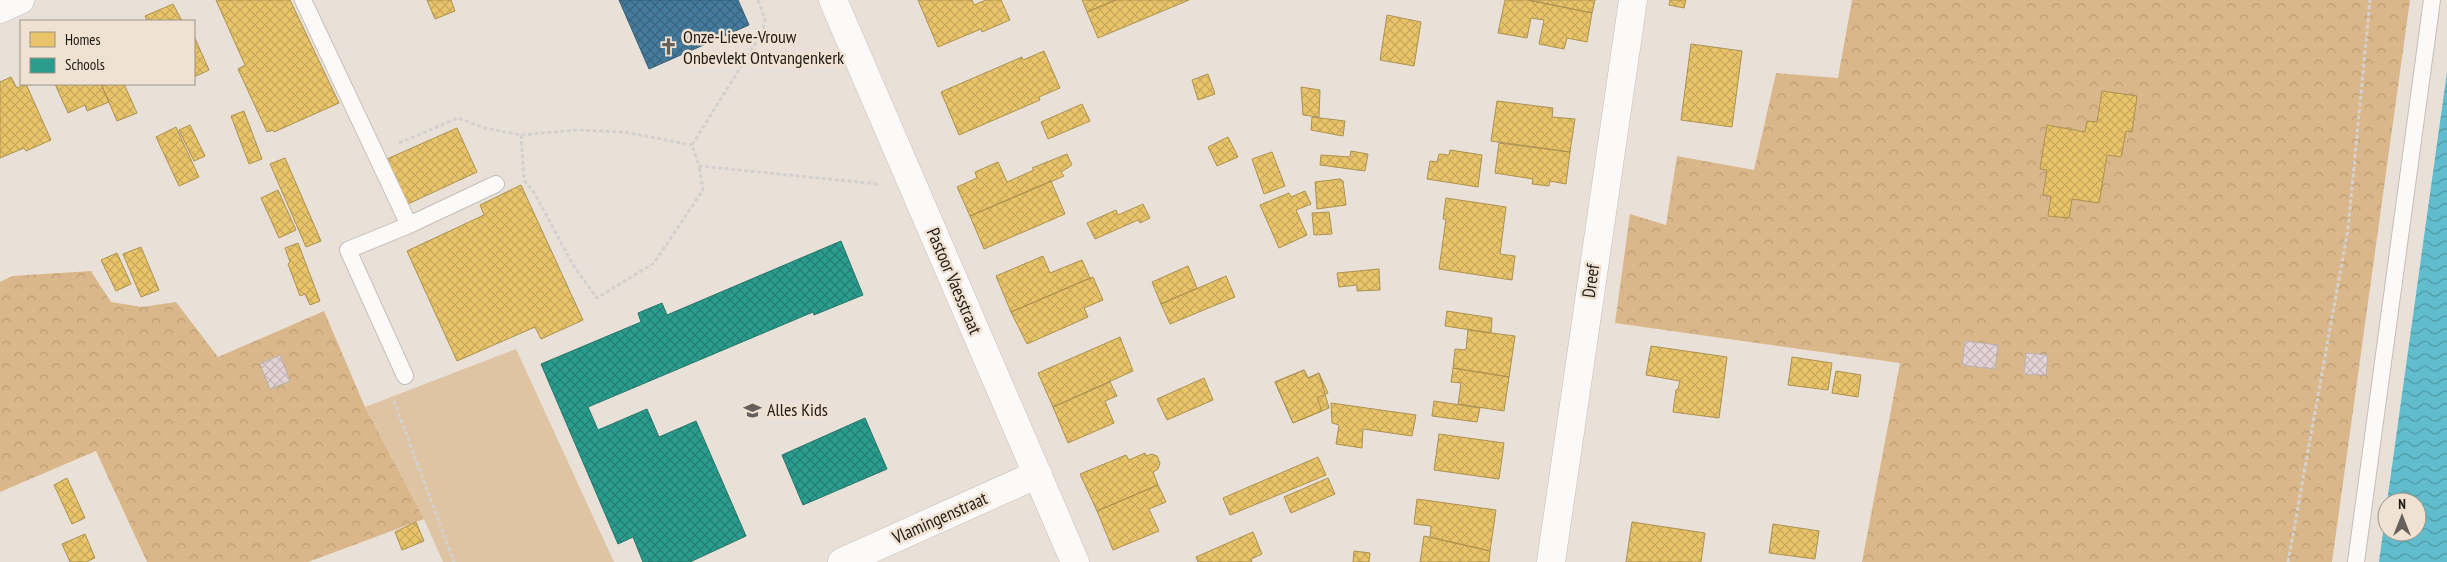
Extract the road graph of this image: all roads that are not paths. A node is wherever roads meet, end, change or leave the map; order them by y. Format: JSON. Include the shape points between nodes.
{"nodes":[{"id":1,"x":20,"y":0,"type":"edge"},
{"id":2,"x":303,"y":0,"type":"edge"},
{"id":3,"x":833,"y":0,"type":"edge"},
{"id":4,"x":1633,"y":0,"type":"edge"},
{"id":5,"x":2432,"y":0,"type":"edge"},
{"id":6,"x":0,"y":9,"type":"edge"},
{"id":7,"x":496,"y":184,"type":"dead end"},
{"id":8,"x":409,"y":225,"type":"junction"},
{"id":9,"x":405,"y":376,"type":"road end"},
{"id":10,"x":1038,"y":474,"type":"junction"},
{"id":11,"x":842,"y":562,"type":"edge"},
{"id":12,"x":1075,"y":562,"type":"edge"},
{"id":13,"x":1551,"y":562,"type":"edge"},
{"id":14,"x":2356,"y":562,"type":"edge"}],
"edges":[{"from":1,"to":6,"type":"street"},
{"from":2,"to":8,"type":"lane"},
{"from":3,"to":10,"type":"street","name":"Pastoor Vaesstraat"},
{"from":4,"to":13,"type":"street","name":"Dreef"},
{"from":5,"to":14,"type":"lane"},
{"from":7,"to":8,"type":"lane"},
{"from":8,"to":9,"type":"lane","via":[[348,250]]},
{"from":10,"to":11,"type":"street","name":"Vlamingenstraat"},
{"from":10,"to":12,"type":"street","name":"Pastoor Vaesstraat"}]}
